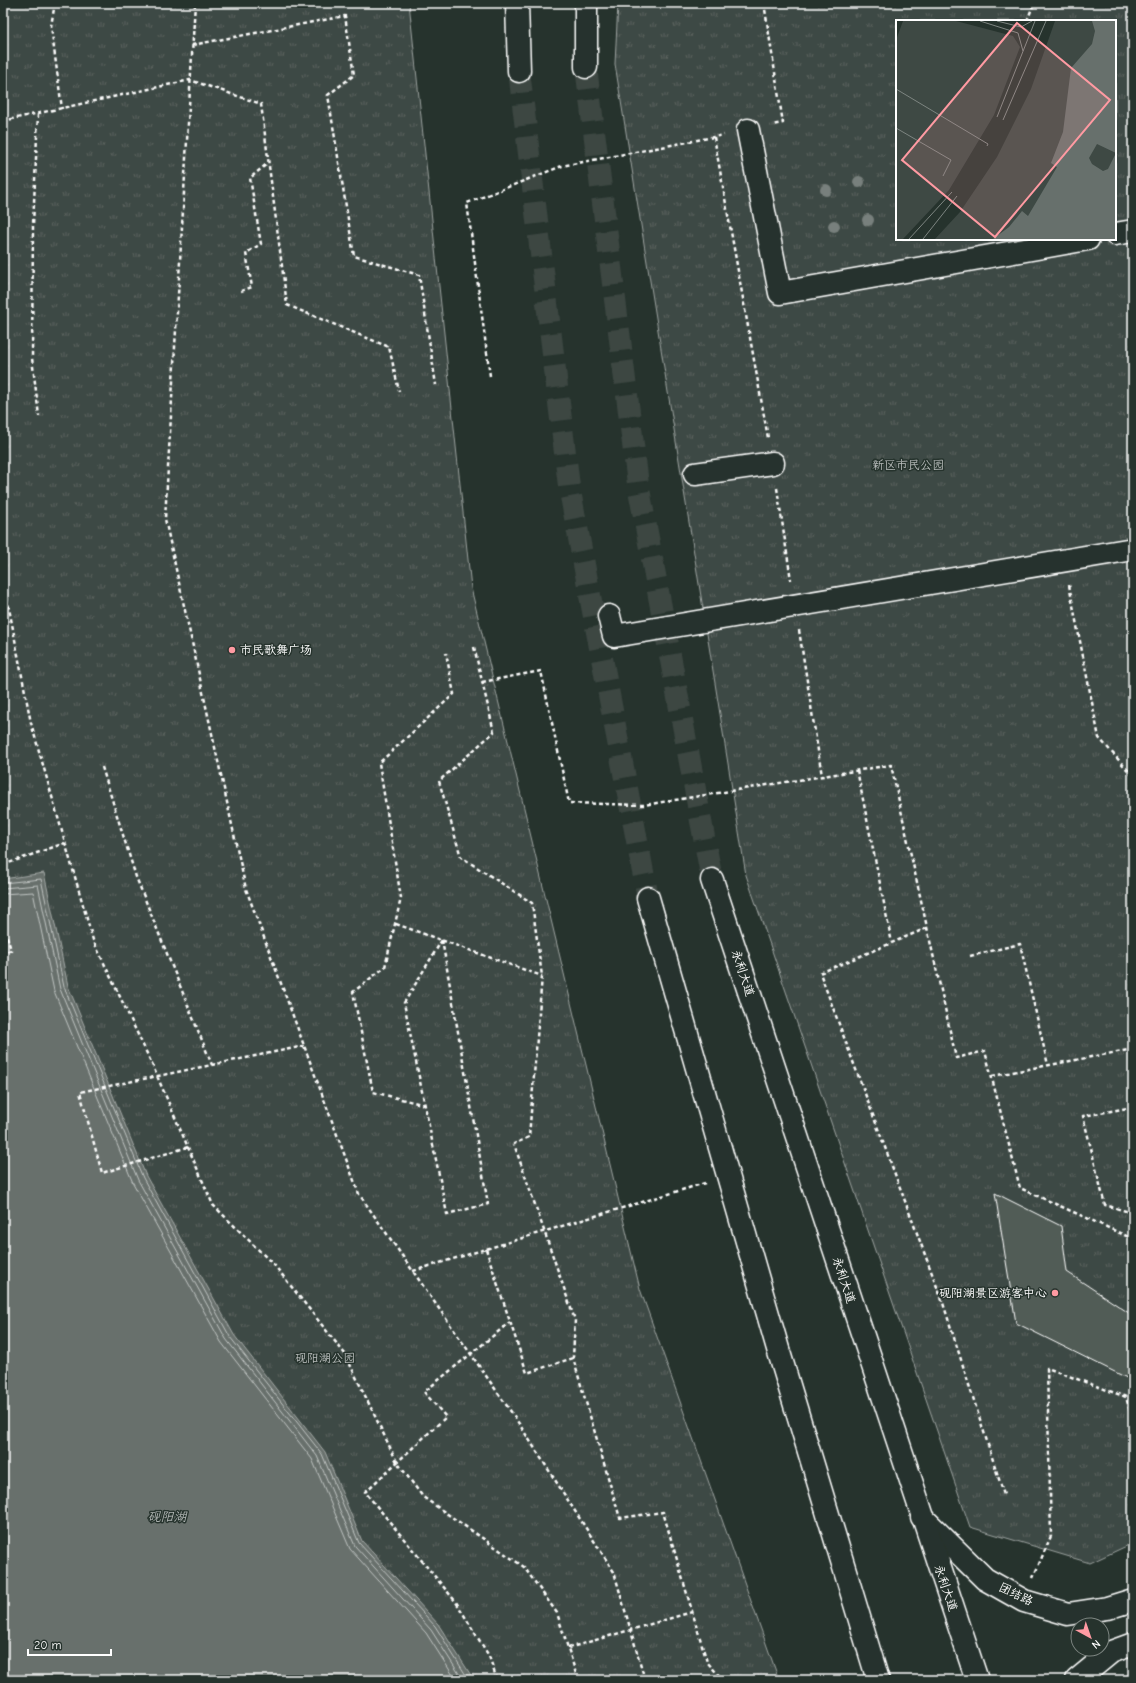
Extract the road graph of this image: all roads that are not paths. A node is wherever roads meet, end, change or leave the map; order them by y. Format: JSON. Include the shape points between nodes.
{"nodes":[{"id":1,"x":517,"y":3,"type":"edge"},
{"id":2,"x":586,"y":3,"type":"edge"},
{"id":3,"x":586,"y":67,"type":"tunnel mouth"},
{"id":4,"x":520,"y":71,"type":"tunnel mouth"},
{"id":5,"x":748,"y":130,"type":"road end"},
{"id":6,"x":1133,"y":231,"type":"edge"},
{"id":7,"x":1116,"y":234,"type":"edge"},
{"id":8,"x":1082,"y":240,"type":"edge"},
{"id":9,"x":773,"y":463,"type":"dead end"},
{"id":10,"x":695,"y":474,"type":"dead end"},
{"id":11,"x":1133,"y":549,"type":"edge"},
{"id":12,"x":609,"y":616,"type":"dead end"},
{"id":13,"x":712,"y":880,"type":"tunnel mouth"},
{"id":14,"x":648,"y":898,"type":"tunnel mouth"},
{"id":15,"x":922,"y":1517,"type":"junction"},
{"id":16,"x":1133,"y":1600,"type":"edge"},
{"id":17,"x":1133,"y":1644,"type":"edge"},
{"id":18,"x":878,"y":1680,"type":"edge"},
{"id":19,"x":977,"y":1680,"type":"edge"},
{"id":20,"x":1077,"y":1680,"type":"edge"}],
"edges":[{"from":1,"to":4,"type":"main road"},
{"from":2,"to":3,"type":"main road"},
{"from":5,"to":8,"type":"main road","via":[[780,293]]},
{"from":6,"to":7,"type":"main road"},
{"from":9,"to":10,"type":"main road"},
{"from":11,"to":12,"type":"main road","via":[[614,636]]},
{"from":13,"to":15,"type":"main road","name":"永利大道"},
{"from":14,"to":18,"type":"main road","via":[[778,1349]]},
{"from":15,"to":16,"type":"main road","name":"团结路","via":[[985,1579],[1024,1601],[1068,1614],[1107,1608]]},
{"from":15,"to":19,"type":"main road","name":"永利大道"},
{"from":17,"to":20,"type":"main road","via":[[1111,1652]]}]}
